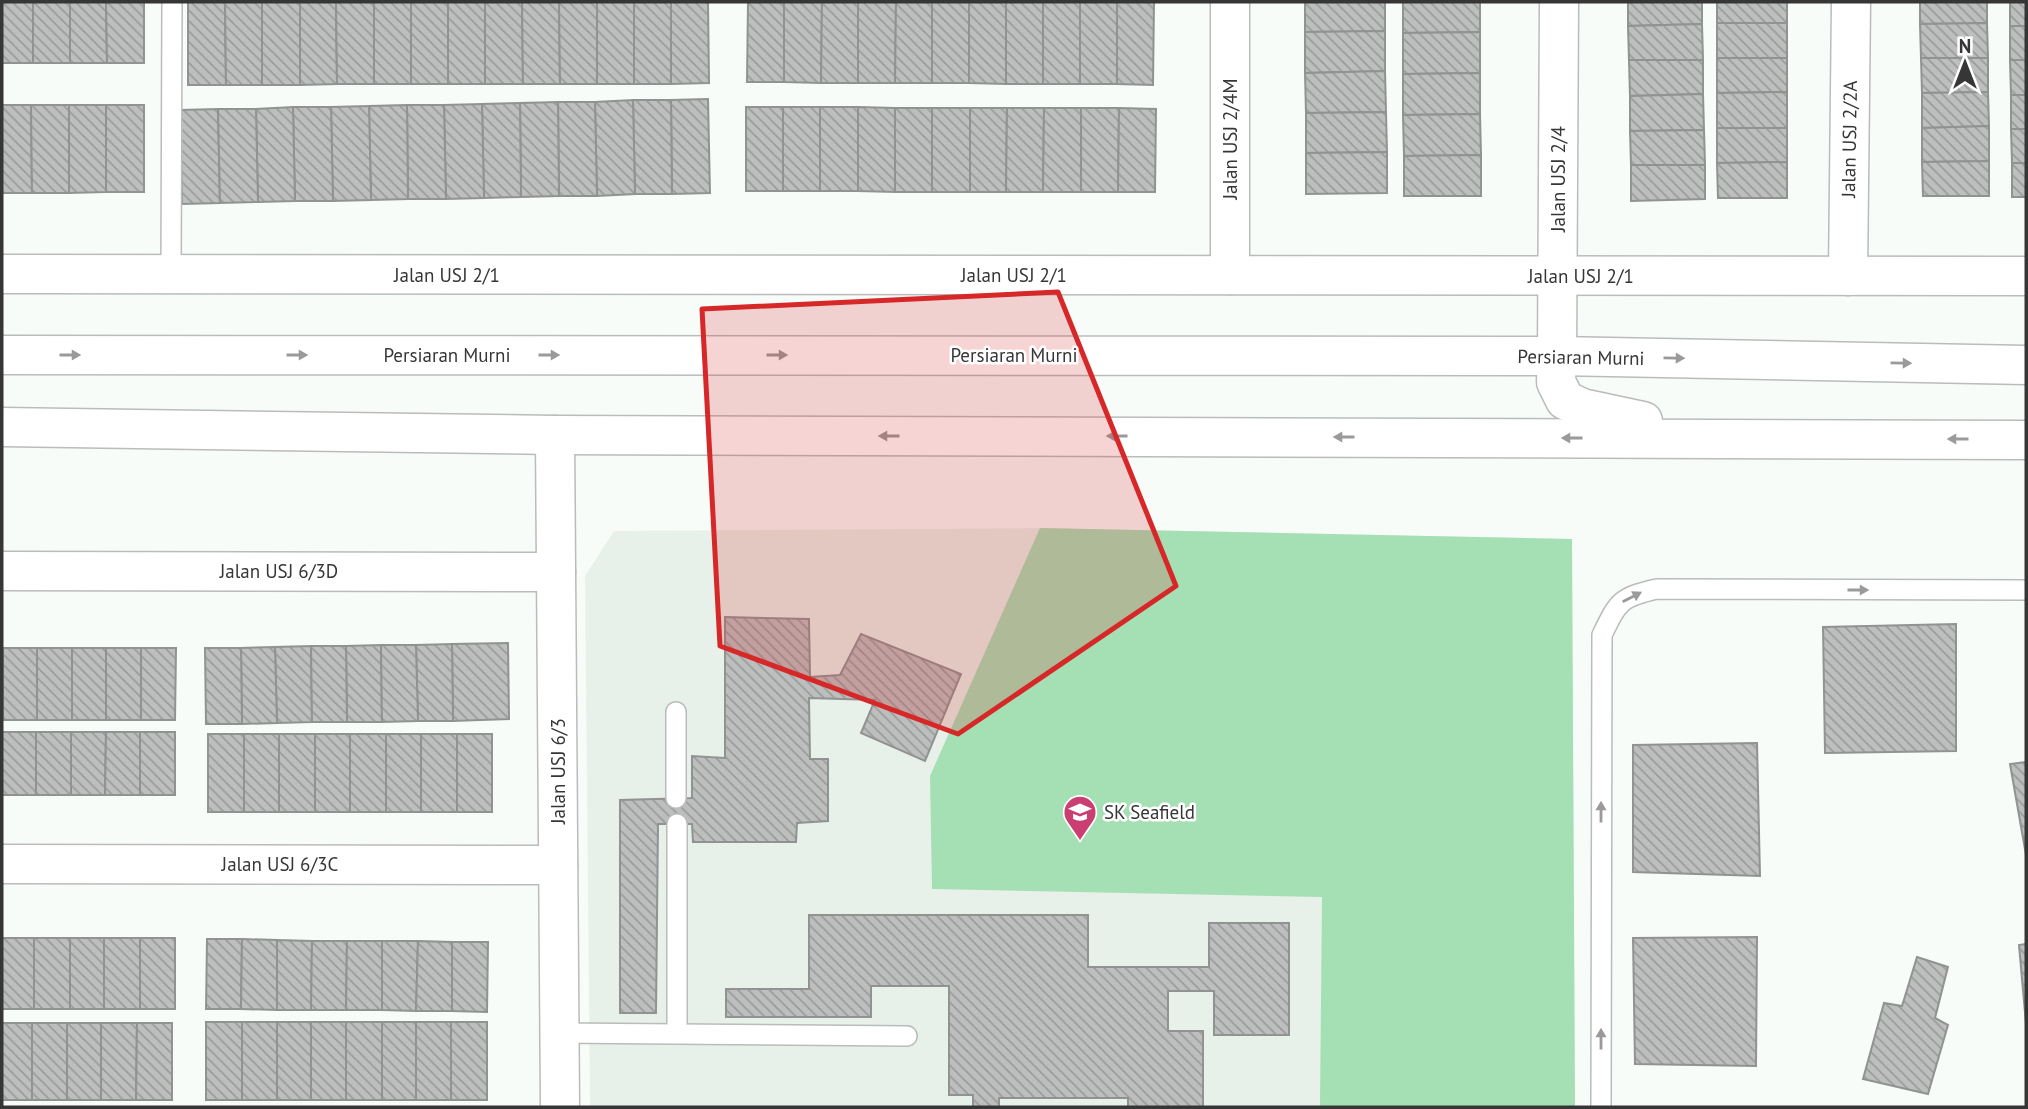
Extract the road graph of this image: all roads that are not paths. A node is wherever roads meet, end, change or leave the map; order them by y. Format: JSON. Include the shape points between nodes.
{"nodes":[{"id":1,"x":172,"y":2,"type":"edge"},
{"id":2,"x":1230,"y":2,"type":"edge"},
{"id":3,"x":1559,"y":2,"type":"edge"},
{"id":4,"x":1851,"y":2,"type":"edge"},
{"id":5,"x":2,"y":274,"type":"edge"},
{"id":6,"x":171,"y":274,"type":"junction"},
{"id":7,"x":1230,"y":275,"type":"junction"},
{"id":8,"x":1557,"y":275,"type":"junction"},
{"id":9,"x":1848,"y":276,"type":"junction"},
{"id":10,"x":2026,"y":276,"type":"edge"},
{"id":11,"x":2,"y":355,"type":"edge"},
{"id":12,"x":1557,"y":356,"type":"junction"},
{"id":13,"x":2026,"y":365,"type":"edge"},
{"id":14,"x":2,"y":428,"type":"edge"},
{"id":15,"x":555,"y":435,"type":"junction"},
{"id":16,"x":1713,"y":438,"type":"junction"},
{"id":17,"x":2026,"y":440,"type":"edge"},
{"id":18,"x":2,"y":571,"type":"edge"},
{"id":19,"x":556,"y":572,"type":"junction"},
{"id":20,"x":2026,"y":590,"type":"edge"},
{"id":21,"x":676,"y":712,"type":"dead end"},
{"id":22,"x":676,"y":798,"type":"dead end"},
{"id":23,"x":677,"y":824,"type":"dead end"},
{"id":24,"x":2,"y":863,"type":"edge"},
{"id":25,"x":558,"y":864,"type":"junction"},
{"id":26,"x":559,"y":1033,"type":"junction"},
{"id":27,"x":677,"y":1033,"type":"junction"},
{"id":28,"x":907,"y":1036,"type":"dead end"},
{"id":29,"x":560,"y":1107,"type":"edge"},
{"id":30,"x":1601,"y":1107,"type":"edge"}],
"edges":[{"from":1,"to":6,"type":"lane"},
{"from":2,"to":7,"type":"street","name":"Jalan USJ 2/4M"},
{"from":3,"to":8,"type":"street","name":"Jalan USJ 2/4"},
{"from":4,"to":9,"type":"street","name":"Jalan USJ 2/2A"},
{"from":5,"to":6,"type":"street","name":"Jalan USJ 2/1"},
{"from":6,"to":7,"type":"street","name":"Jalan USJ 2/1"},
{"from":7,"to":8,"type":"street","name":"Jalan USJ 2/1"},
{"from":8,"to":9,"type":"street","name":"Jalan USJ 2/1"},
{"from":8,"to":12,"type":"street","name":"Jalan USJ 2/4"},
{"from":9,"to":10,"type":"street","name":"Jalan USJ 2/1"},
{"from":11,"to":12,"type":"street","name":"Persiaran Murni","one_way":true},
{"from":12,"to":13,"type":"street","name":"Persiaran Murni","one_way":true},
{"from":12,"to":16,"type":"street","name":"Jalan USJ 2/4","via":[[1556,382],[1565,400],[1582,408]]},
{"from":14,"to":15,"type":"street"},
{"from":16,"to":15,"type":"street","one_way":true},
{"from":15,"to":19,"type":"street","name":"Jalan USJ 6/3"},
{"from":17,"to":16,"type":"street","one_way":true},
{"from":18,"to":19,"type":"street","name":"Jalan USJ 6/3D"},
{"from":19,"to":25,"type":"street","name":"Jalan USJ 6/3"},
{"from":30,"to":20,"type":"lane","one_way":true,"via":[[1602,635],[1614,609],[1631,594],[1657,589]]},
{"from":21,"to":22,"type":"lane"},
{"from":23,"to":27,"type":"lane"},
{"from":24,"to":25,"type":"street","name":"Jalan USJ 6/3C"},
{"from":25,"to":26,"type":"street","name":"Jalan USJ 6/3"},
{"from":26,"to":27,"type":"lane"},
{"from":26,"to":29,"type":"street","name":"Jalan USJ 6/3"},
{"from":27,"to":28,"type":"lane"}]}
